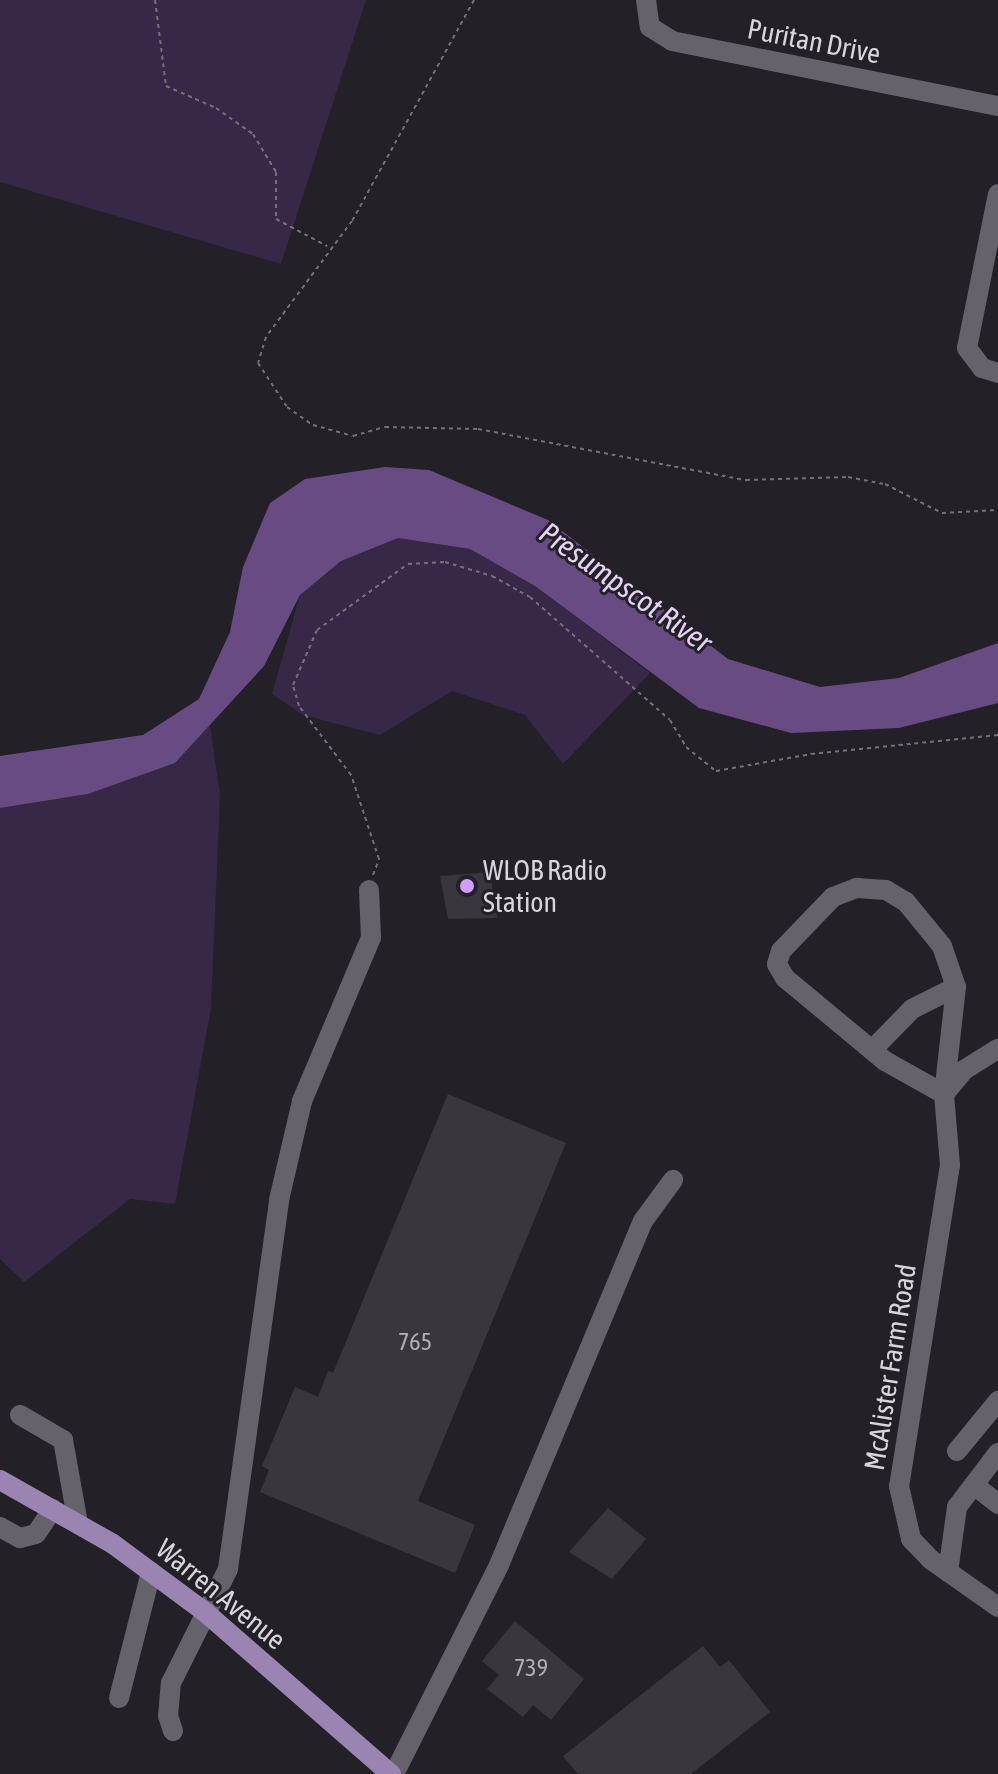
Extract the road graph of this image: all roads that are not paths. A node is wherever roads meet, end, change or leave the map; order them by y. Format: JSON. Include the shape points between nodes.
{"nodes":[{"id":1,"x":646,"y":0,"type":"edge"},
{"id":2,"x":998,"y":106,"type":"edge"},
{"id":3,"x":998,"y":194,"type":"edge"},
{"id":4,"x":998,"y":373,"type":"edge"},
{"id":5,"x":369,"y":890,"type":"road end"},
{"id":6,"x":956,"y":987,"type":"junction"},
{"id":7,"x":998,"y":1049,"type":"edge"},
{"id":8,"x":872,"y":1050,"type":"junction"},
{"id":9,"x":944,"y":1094,"type":"junction"},
{"id":10,"x":673,"y":1180,"type":"dead end"},
{"id":11,"x":998,"y":1401,"type":"edge"},
{"id":12,"x":20,"y":1415,"type":"dead end"},
{"id":13,"x":957,"y":1451,"type":"dead end"},
{"id":14,"x":998,"y":1453,"type":"edge"},
{"id":15,"x":0,"y":1480,"type":"edge"},
{"id":16,"x":974,"y":1485,"type":"junction"},
{"id":17,"x":998,"y":1504,"type":"edge"},
{"id":18,"x":53,"y":1509,"type":"junction"},
{"id":19,"x":78,"y":1523,"type":"junction"},
{"id":20,"x":0,"y":1527,"type":"edge"},
{"id":21,"x":151,"y":1572,"type":"junction"},
{"id":22,"x":948,"y":1572,"type":"junction"},
{"id":23,"x":998,"y":1607,"type":"edge"},
{"id":24,"x":205,"y":1612,"type":"junction"},
{"id":25,"x":119,"y":1698,"type":"dead end"},
{"id":26,"x":173,"y":1731,"type":"dead end"},
{"id":27,"x":393,"y":1774,"type":"edge"}],
"edges":[{"from":1,"to":2,"type":"street","name":"Puritan Drive","via":[[650,27],[672,41]]},
{"from":3,"to":4,"type":"street","via":[[967,348],[982,368]]},
{"from":5,"to":24,"type":"street","via":[[371,938],[302,1101],[279,1200],[228,1569]]},
{"from":6,"to":8,"type":"street","via":[[912,1009]]},
{"from":6,"to":8,"type":"street","via":[[942,946],[906,902],[886,890],[857,888],[833,897],[781,951],[777,964],[785,978]]},
{"from":6,"to":9,"type":"street","name":"McAlister Farm Road"},
{"from":7,"to":9,"type":"street","via":[[964,1070]]},
{"from":8,"to":9,"type":"street"},
{"from":9,"to":22,"type":"street","name":"McAlister Farm Road","via":[[950,1165],[899,1486],[911,1539]]},
{"from":10,"to":27,"type":"street","via":[[643,1221],[499,1565]]},
{"from":11,"to":13,"type":"street"},
{"from":12,"to":19,"type":"street","via":[[63,1440]]},
{"from":14,"to":16,"type":"street"},
{"from":15,"to":18,"type":"main road","name":"Warren Avenue"},
{"from":16,"to":17,"type":"street"},
{"from":16,"to":22,"type":"street","via":[[957,1507]]},
{"from":18,"to":19,"type":"main road","name":"Warren Avenue"},
{"from":18,"to":20,"type":"street","via":[[36,1534],[20,1538]]},
{"from":19,"to":21,"type":"main road","name":"Warren Avenue"},
{"from":21,"to":24,"type":"main road","name":"Warren Avenue"},
{"from":21,"to":25,"type":"street"},
{"from":22,"to":23,"type":"street","name":"McAlister Farm Road"},
{"from":24,"to":26,"type":"street","via":[[171,1683],[168,1716]]},
{"from":24,"to":27,"type":"main road","name":"Warren Avenue"}]}
